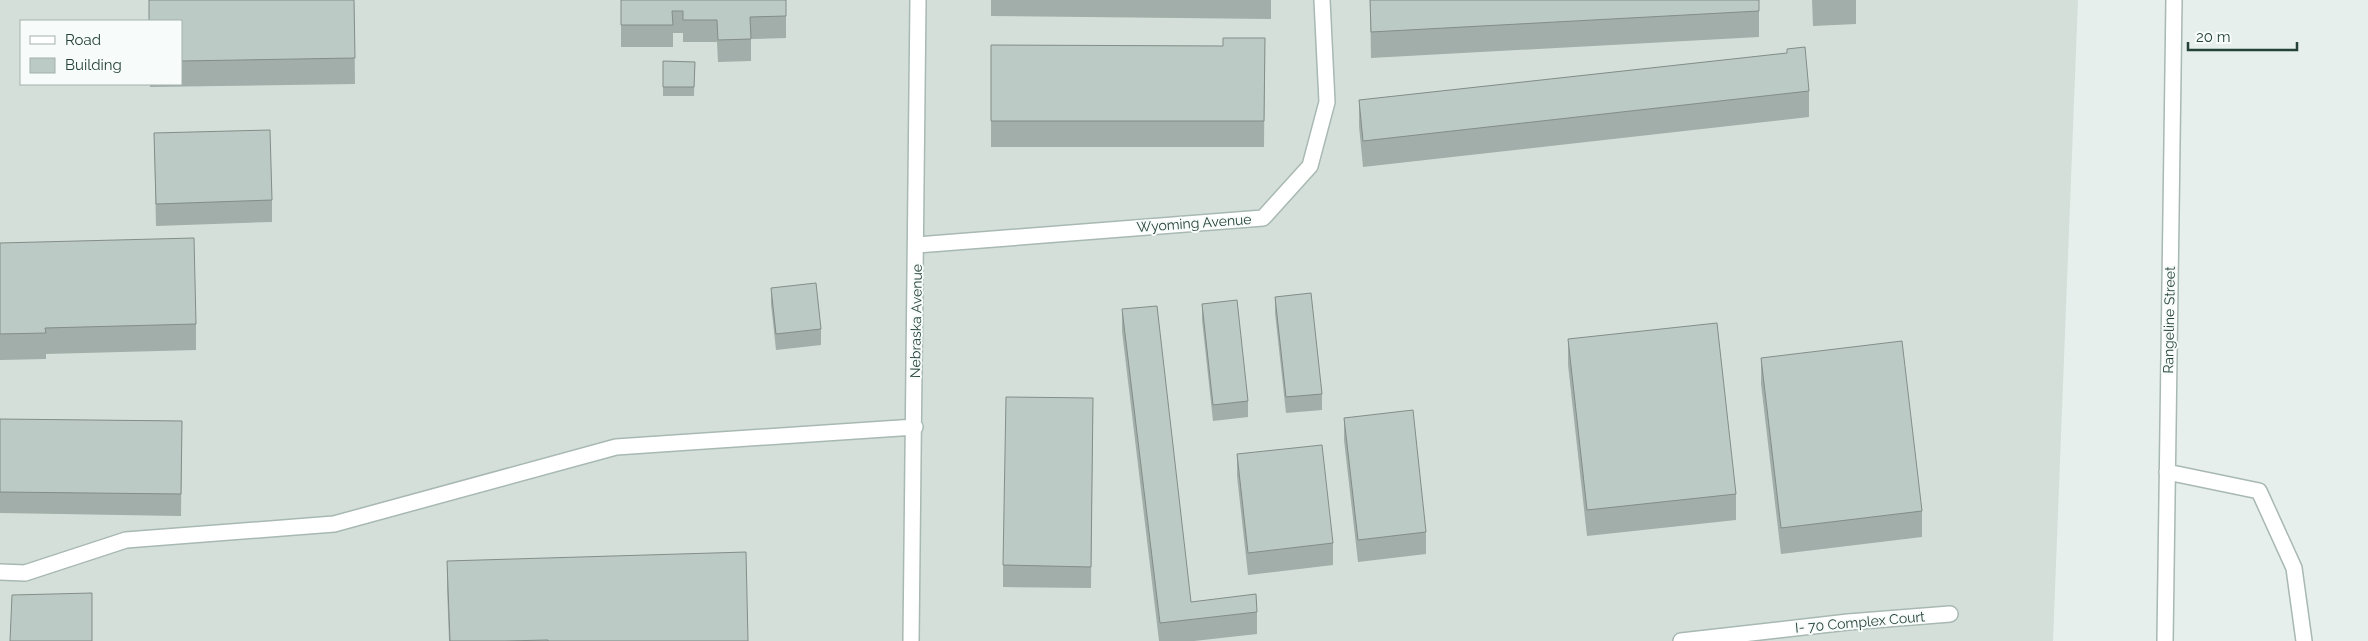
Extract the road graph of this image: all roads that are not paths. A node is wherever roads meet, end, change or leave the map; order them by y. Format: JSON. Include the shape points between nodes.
{"nodes":[{"id":1,"x":918,"y":0,"type":"edge"},
{"id":2,"x":1322,"y":0,"type":"edge"},
{"id":3,"x":2174,"y":0,"type":"edge"},
{"id":4,"x":917,"y":245,"type":"junction"},
{"id":5,"x":915,"y":427,"type":"junction"},
{"id":6,"x":2167,"y":472,"type":"junction"},
{"id":7,"x":0,"y":572,"type":"edge"},
{"id":8,"x":1950,"y":614,"type":"dead end"},
{"id":9,"x":911,"y":641,"type":"edge"},
{"id":10,"x":1680,"y":641,"type":"edge"},
{"id":11,"x":2165,"y":641,"type":"edge"},
{"id":12,"x":2304,"y":641,"type":"edge"}],
"edges":[{"from":1,"to":4,"type":"street","name":"Nebraska Avenue"},
{"from":2,"to":4,"type":"street","name":"Wyoming Avenue","via":[[1327,102],[1310,166],[1263,218]]},
{"from":3,"to":6,"type":"street","name":"Rangeline Street"},
{"from":4,"to":5,"type":"street","name":"Nebraska Avenue"},
{"from":5,"to":7,"type":"street","via":[[616,448],[334,524],[126,540],[25,572]]},
{"from":5,"to":9,"type":"street","name":"Nebraska Avenue"},
{"from":6,"to":11,"type":"street","name":"Rangeline Street"},
{"from":6,"to":12,"type":"street","via":[[2259,492],[2294,568]]},
{"from":8,"to":10,"type":"street","name":"I- 70 Complex Court"}]}
